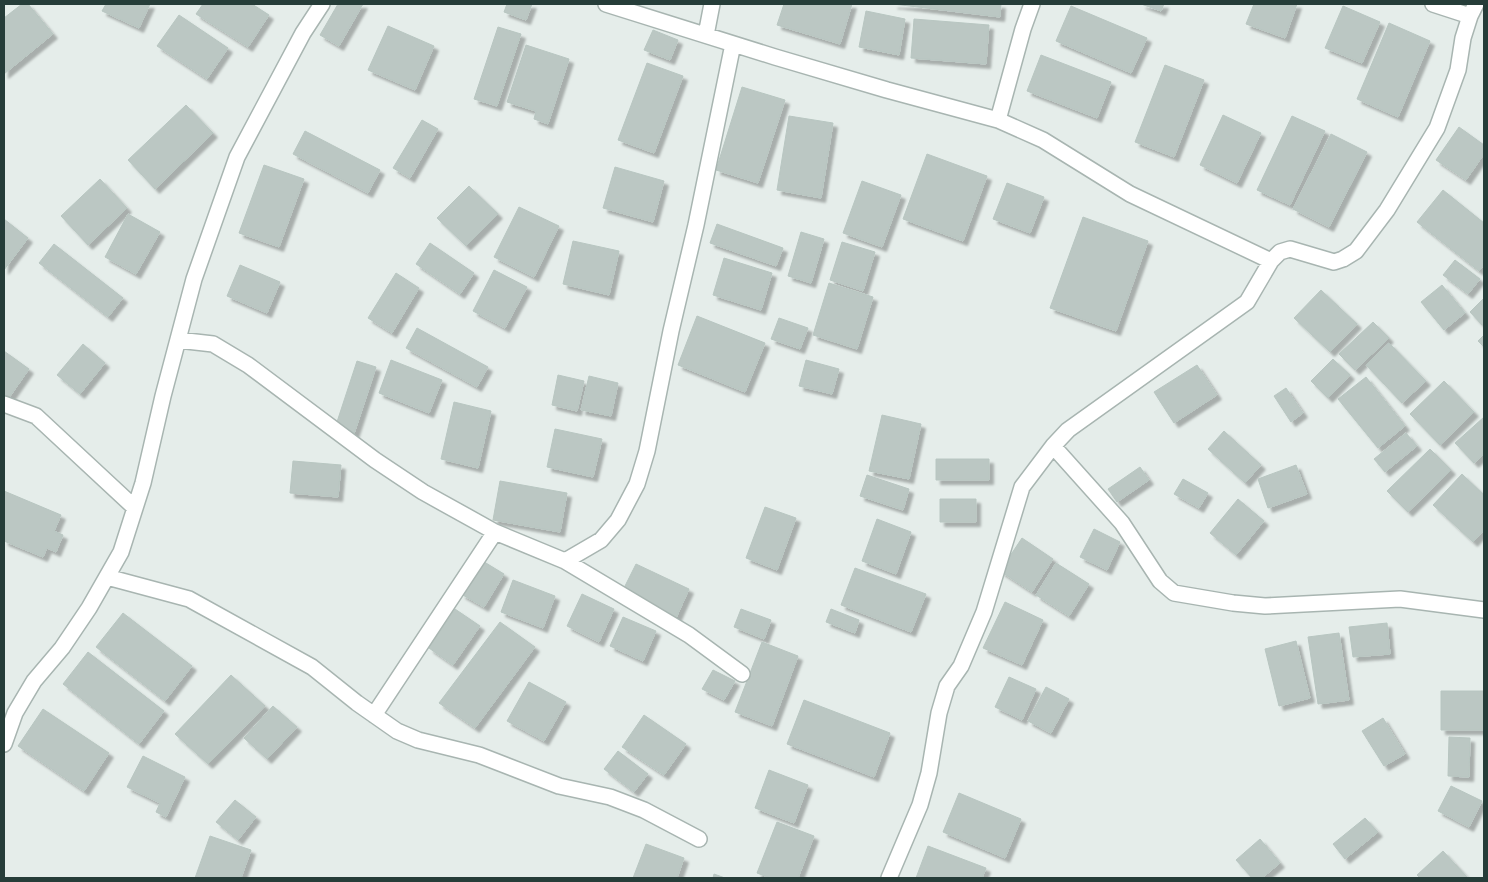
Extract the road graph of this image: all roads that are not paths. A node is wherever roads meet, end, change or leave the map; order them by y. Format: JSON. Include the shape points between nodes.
{"nodes":[{"id":1,"x":322,"y":4,"type":"edge"},
{"id":2,"x":606,"y":4,"type":"edge"},
{"id":3,"x":712,"y":4,"type":"edge"},
{"id":4,"x":1032,"y":4,"type":"edge"},
{"id":5,"x":1433,"y":4,"type":"edge"},
{"id":6,"x":1473,"y":10,"type":"edge"},
{"id":7,"x":706,"y":35,"type":"junction"},
{"id":8,"x":733,"y":44,"type":"junction"},
{"id":9,"x":998,"y":120,"type":"junction"},
{"id":10,"x":1271,"y":261,"type":"junction"},
{"id":11,"x":178,"y":340,"type":"junction"},
{"id":12,"x":4,"y":404,"type":"edge"},
{"id":13,"x":1053,"y":446,"type":"junction"},
{"id":14,"x":135,"y":508,"type":"junction"},
{"id":15,"x":495,"y":532,"type":"junction"},
{"id":16,"x":565,"y":561,"type":"junction"},
{"id":17,"x":107,"y":577,"type":"junction"},
{"id":18,"x":1484,"y":610,"type":"edge"},
{"id":19,"x":742,"y":674,"type":"dead end"},
{"id":20,"x":374,"y":715,"type":"junction"},
{"id":21,"x":4,"y":744,"type":"edge"},
{"id":22,"x":699,"y":839,"type":"dead end"},
{"id":23,"x":895,"y":876,"type":"edge"}],
"edges":[{"from":1,"to":11,"type":"street","via":[[303,33],[237,157],[194,279]]},
{"from":2,"to":7,"type":"street"},
{"from":3,"to":7,"type":"street"},
{"from":4,"to":9,"type":"street","via":[[1022,29]]},
{"from":5,"to":6,"type":"street"},
{"from":6,"to":10,"type":"street","via":[[1458,70],[1438,128],[1387,210],[1356,251],[1334,262],[1290,249],[1280,252]]},
{"from":7,"to":8,"type":"street"},
{"from":8,"to":9,"type":"street"},
{"from":8,"to":16,"type":"street","via":[[647,451],[637,484],[618,520],[601,540]]},
{"from":9,"to":10,"type":"street","via":[[1043,140],[1130,194]]},
{"from":10,"to":13,"type":"street","via":[[1247,302],[1068,430]]},
{"from":11,"to":14,"type":"street"},
{"from":11,"to":15,"type":"street","via":[[213,344],[227,352],[423,492]]},
{"from":12,"to":14,"type":"street","via":[[36,416]]},
{"from":13,"to":18,"type":"street","via":[[1122,523],[1160,581],[1174,593],[1265,606],[1400,599]]},
{"from":13,"to":23,"type":"street","via":[[1022,487],[984,612],[961,666],[947,686],[929,773]]},
{"from":14,"to":17,"type":"street","via":[[121,552]]},
{"from":15,"to":16,"type":"street"},
{"from":15,"to":20,"type":"street"},
{"from":16,"to":19,"type":"street","via":[[688,634]]},
{"from":17,"to":20,"type":"street","via":[[188,599],[312,667]]},
{"from":17,"to":21,"type":"street","via":[[62,648],[34,681],[15,712]]},
{"from":20,"to":22,"type":"street","via":[[397,731],[418,740],[479,755],[559,786],[610,796]]}]}
